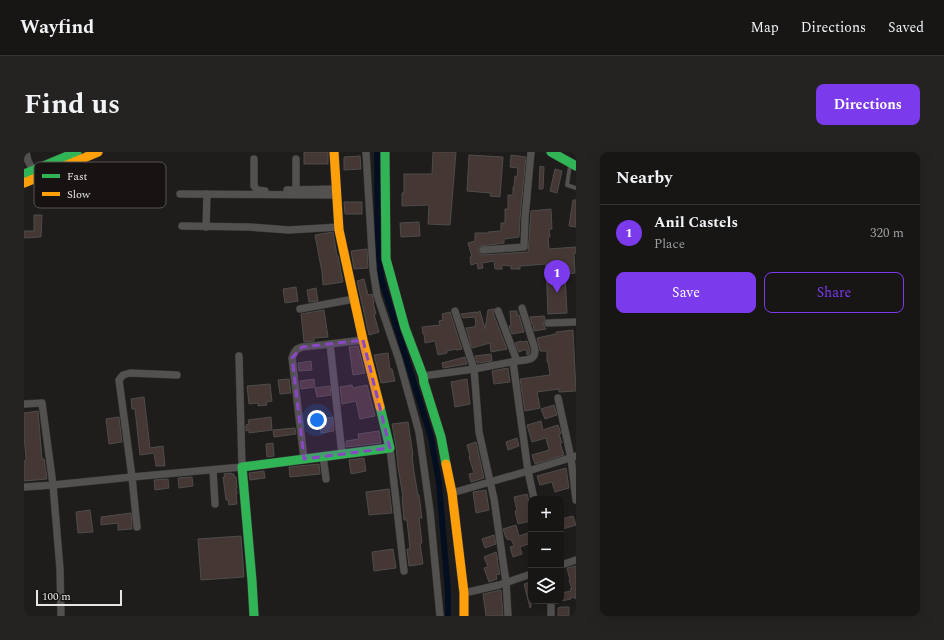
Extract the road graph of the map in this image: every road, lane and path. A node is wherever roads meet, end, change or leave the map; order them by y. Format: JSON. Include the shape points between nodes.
{"nodes":[{"id":1,"x":26,"y":152,"type":"edge"},
{"id":2,"x":77,"y":152,"type":"edge"},
{"id":3,"x":98,"y":152,"type":"edge"},
{"id":4,"x":334,"y":152,"type":"edge"},
{"id":5,"x":366,"y":152,"type":"edge"},
{"id":6,"x":385,"y":152,"type":"edge"},
{"id":7,"x":530,"y":152,"type":"edge"},
{"id":8,"x":551,"y":152,"type":"edge"},
{"id":9,"x":564,"y":152,"type":"edge"},
{"id":10,"x":64,"y":155,"type":"edge"},
{"id":11,"x":254,"y":159,"type":"dead end"},
{"id":12,"x":296,"y":160,"type":"dead end"},
{"id":13,"x":50,"y":162,"type":"edge"},
{"id":14,"x":74,"y":162,"type":"edge"},
{"id":15,"x":574,"y":162,"type":"edge"},
{"id":16,"x":33,"y":170,"type":"joint"},
{"id":17,"x":24,"y":174,"type":"edge"},
{"id":18,"x":34,"y":179,"type":"edge"},
{"id":19,"x":24,"y":183,"type":"edge"},
{"id":20,"x":576,"y":188,"type":"edge"},
{"id":21,"x":296,"y":190,"type":"junction"},
{"id":22,"x":337,"y":192,"type":"junction"},
{"id":23,"x":180,"y":194,"type":"dead end"},
{"id":24,"x":207,"y":194,"type":"junction"},
{"id":25,"x":182,"y":226,"type":"dead end"},
{"id":26,"x":206,"y":226,"type":"junction"},
{"id":27,"x":339,"y":227,"type":"junction"},
{"id":28,"x":484,"y":250,"type":"dead end"},
{"id":29,"x":354,"y":299,"type":"junction"},
{"id":30,"x":522,"y":308,"type":"dead end"},
{"id":31,"x":300,"y":309,"type":"dead end"},
{"id":32,"x":455,"y":311,"type":"dead end"},
{"id":33,"x":498,"y":311,"type":"dead end"},
{"id":34,"x":576,"y":322,"type":"edge"},
{"id":35,"x":548,"y":323,"type":"dead end"},
{"id":36,"x":363,"y":340,"type":"junction"},
{"id":37,"x":330,"y":344,"type":"junction"},
{"id":38,"x":239,"y":356,"type":"dead end"},
{"id":39,"x":515,"y":361,"type":"junction"},
{"id":40,"x":474,"y":369,"type":"junction"},
{"id":41,"x":177,"y":375,"type":"dead end"},
{"id":42,"x":423,"y":376,"type":"junction"},
{"id":43,"x":558,"y":398,"type":"dead end"},
{"id":44,"x":24,"y":404,"type":"edge"},
{"id":45,"x":390,"y":448,"type":"junction"},
{"id":46,"x":342,"y":454,"type":"junction"},
{"id":47,"x":323,"y":456,"type":"junction"},
{"id":48,"x":573,"y":457,"type":"edge"},
{"id":49,"x":304,"y":459,"type":"junction"},
{"id":50,"x":242,"y":467,"type":"junction"},
{"id":51,"x":213,"y":470,"type":"junction"},
{"id":52,"x":528,"y":472,"type":"junction"},
{"id":53,"x":132,"y":477,"type":"junction"},
{"id":54,"x":326,"y":479,"type":"dead end"},
{"id":55,"x":490,"y":482,"type":"junction"},
{"id":56,"x":52,"y":485,"type":"junction"},
{"id":57,"x":24,"y":487,"type":"edge"},
{"id":58,"x":452,"y":493,"type":"junction"},
{"id":59,"x":533,"y":496,"type":"edge"},
{"id":60,"x":576,"y":500,"type":"edge"},
{"id":61,"x":215,"y":504,"type":"dead end"},
{"id":62,"x":137,"y":527,"type":"dead end"},
{"id":63,"x":576,"y":560,"type":"edge"},
{"id":64,"x":564,"y":564,"type":"edge"},
{"id":65,"x":404,"y":571,"type":"dead end"},
{"id":66,"x":528,"y":575,"type":"edge"},
{"id":67,"x":506,"y":582,"type":"junction"},
{"id":68,"x":464,"y":593,"type":"junction"},
{"id":69,"x":551,"y":604,"type":"edge"},
{"id":70,"x":61,"y":616,"type":"edge"},
{"id":71,"x":254,"y":616,"type":"edge"},
{"id":72,"x":440,"y":616,"type":"edge"},
{"id":73,"x":464,"y":616,"type":"edge"},
{"id":74,"x":508,"y":616,"type":"edge"},
{"id":75,"x":551,"y":616,"type":"edge"}],
"edges":[{"from":1,"to":16,"type":"street"},
{"from":2,"to":10,"type":"main road"},
{"from":3,"to":14,"type":"main road"},
{"from":4,"to":22,"type":"main road"},
{"from":5,"to":72,"type":"street","via":[[373,270],[377,295],[419,432]]},
{"from":6,"to":42,"type":"main road","via":[[386,259],[405,328]]},
{"from":7,"to":28,"type":"street","via":[[524,247]]},
{"from":8,"to":15,"type":"main road"},
{"from":9,"to":15,"type":"main road"},
{"from":10,"to":13,"type":"main road"},
{"from":11,"to":21,"type":"street","via":[[254,186],[257,190]]},
{"from":12,"to":21,"type":"street"},
{"from":15,"to":20,"type":"lane","via":[[567,185]]},
{"from":16,"to":17,"type":"main road"},
{"from":18,"to":19,"type":"main road"},
{"from":21,"to":22,"type":"street"},
{"from":22,"to":24,"type":"street"},
{"from":22,"to":27,"type":"main road"},
{"from":23,"to":24,"type":"street"},
{"from":24,"to":26,"type":"street"},
{"from":25,"to":26,"type":"street"},
{"from":26,"to":27,"type":"street","via":[[289,230]]},
{"from":27,"to":29,"type":"main road"},
{"from":29,"to":31,"type":"street"},
{"from":29,"to":36,"type":"main road"},
{"from":30,"to":39,"type":"street","via":[[536,352],[531,359]]},
{"from":32,"to":40,"type":"street"},
{"from":33,"to":39,"type":"street"},
{"from":34,"to":35,"type":"street"},
{"from":36,"to":37,"type":"street"},
{"from":36,"to":45,"type":"main road"},
{"from":37,"to":46,"type":"street"},
{"from":37,"to":49,"type":"street","via":[[302,347],[297,349],[292,358]]},
{"from":38,"to":50,"type":"street"},
{"from":39,"to":40,"type":"street"},
{"from":39,"to":52,"type":"street"},
{"from":40,"to":42,"type":"street"},
{"from":40,"to":55,"type":"street","via":[[479,432]]},
{"from":41,"to":53,"type":"street","via":[[130,373],[123,375],[119,380]]},
{"from":42,"to":58,"type":"main road","via":[[441,437]]},
{"from":43,"to":48,"type":"street"},
{"from":44,"to":56,"type":"street","via":[[42,403]]},
{"from":45,"to":46,"type":"main road"},
{"from":45,"to":65,"type":"street"},
{"from":46,"to":47,"type":"main road"},
{"from":47,"to":49,"type":"main road"},
{"from":47,"to":54,"type":"street"},
{"from":48,"to":52,"type":"street"},
{"from":48,"to":60,"type":"street"},
{"from":49,"to":50,"type":"main road"},
{"from":50,"to":51,"type":"street"},
{"from":50,"to":71,"type":"main road"},
{"from":51,"to":53,"type":"street"},
{"from":51,"to":61,"type":"street"},
{"from":52,"to":55,"type":"street"},
{"from":52,"to":59,"type":"street"},
{"from":53,"to":56,"type":"street"},
{"from":53,"to":62,"type":"street"},
{"from":55,"to":58,"type":"street"},
{"from":55,"to":67,"type":"street"},
{"from":56,"to":57,"type":"street"},
{"from":56,"to":70,"type":"street","via":[[60,569]]},
{"from":58,"to":68,"type":"main road"},
{"from":63,"to":64,"type":"street"},
{"from":66,"to":67,"type":"street"},
{"from":67,"to":68,"type":"street"},
{"from":67,"to":74,"type":"street"},
{"from":68,"to":73,"type":"main road"},
{"from":69,"to":75,"type":"street"}]}
